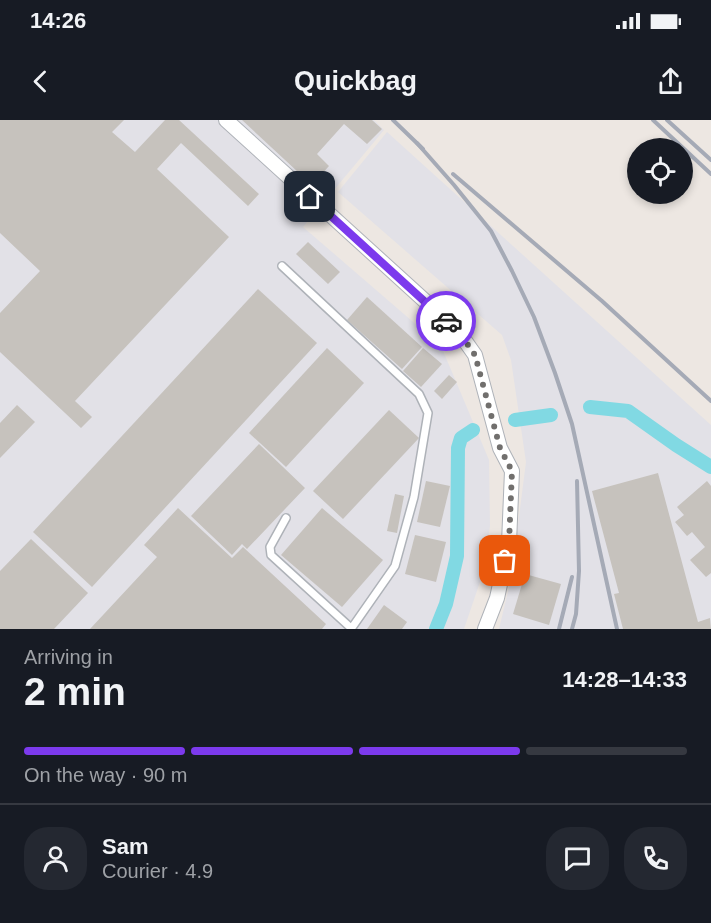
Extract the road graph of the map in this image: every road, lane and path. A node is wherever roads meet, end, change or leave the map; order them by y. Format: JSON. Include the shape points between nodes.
{"nodes":[{"id":1,"x":226,"y":120,"type":"edge"},
{"id":2,"x":282,"y":266,"type":"dead end"},
{"id":3,"x":286,"y":518,"type":"dead end"},
{"id":4,"x":351,"y":629,"type":"edge"},
{"id":5,"x":485,"y":629,"type":"edge"}],
"edges":[{"from":1,"to":5,"type":"street","via":[[447,321],[475,355],[500,448],[512,471],[509,543]]},
{"from":2,"to":4,"type":"lane","via":[[419,394],[428,413],[414,497],[395,566]]},
{"from":3,"to":4,"type":"lane","via":[[270,547],[271,555]]}]}
